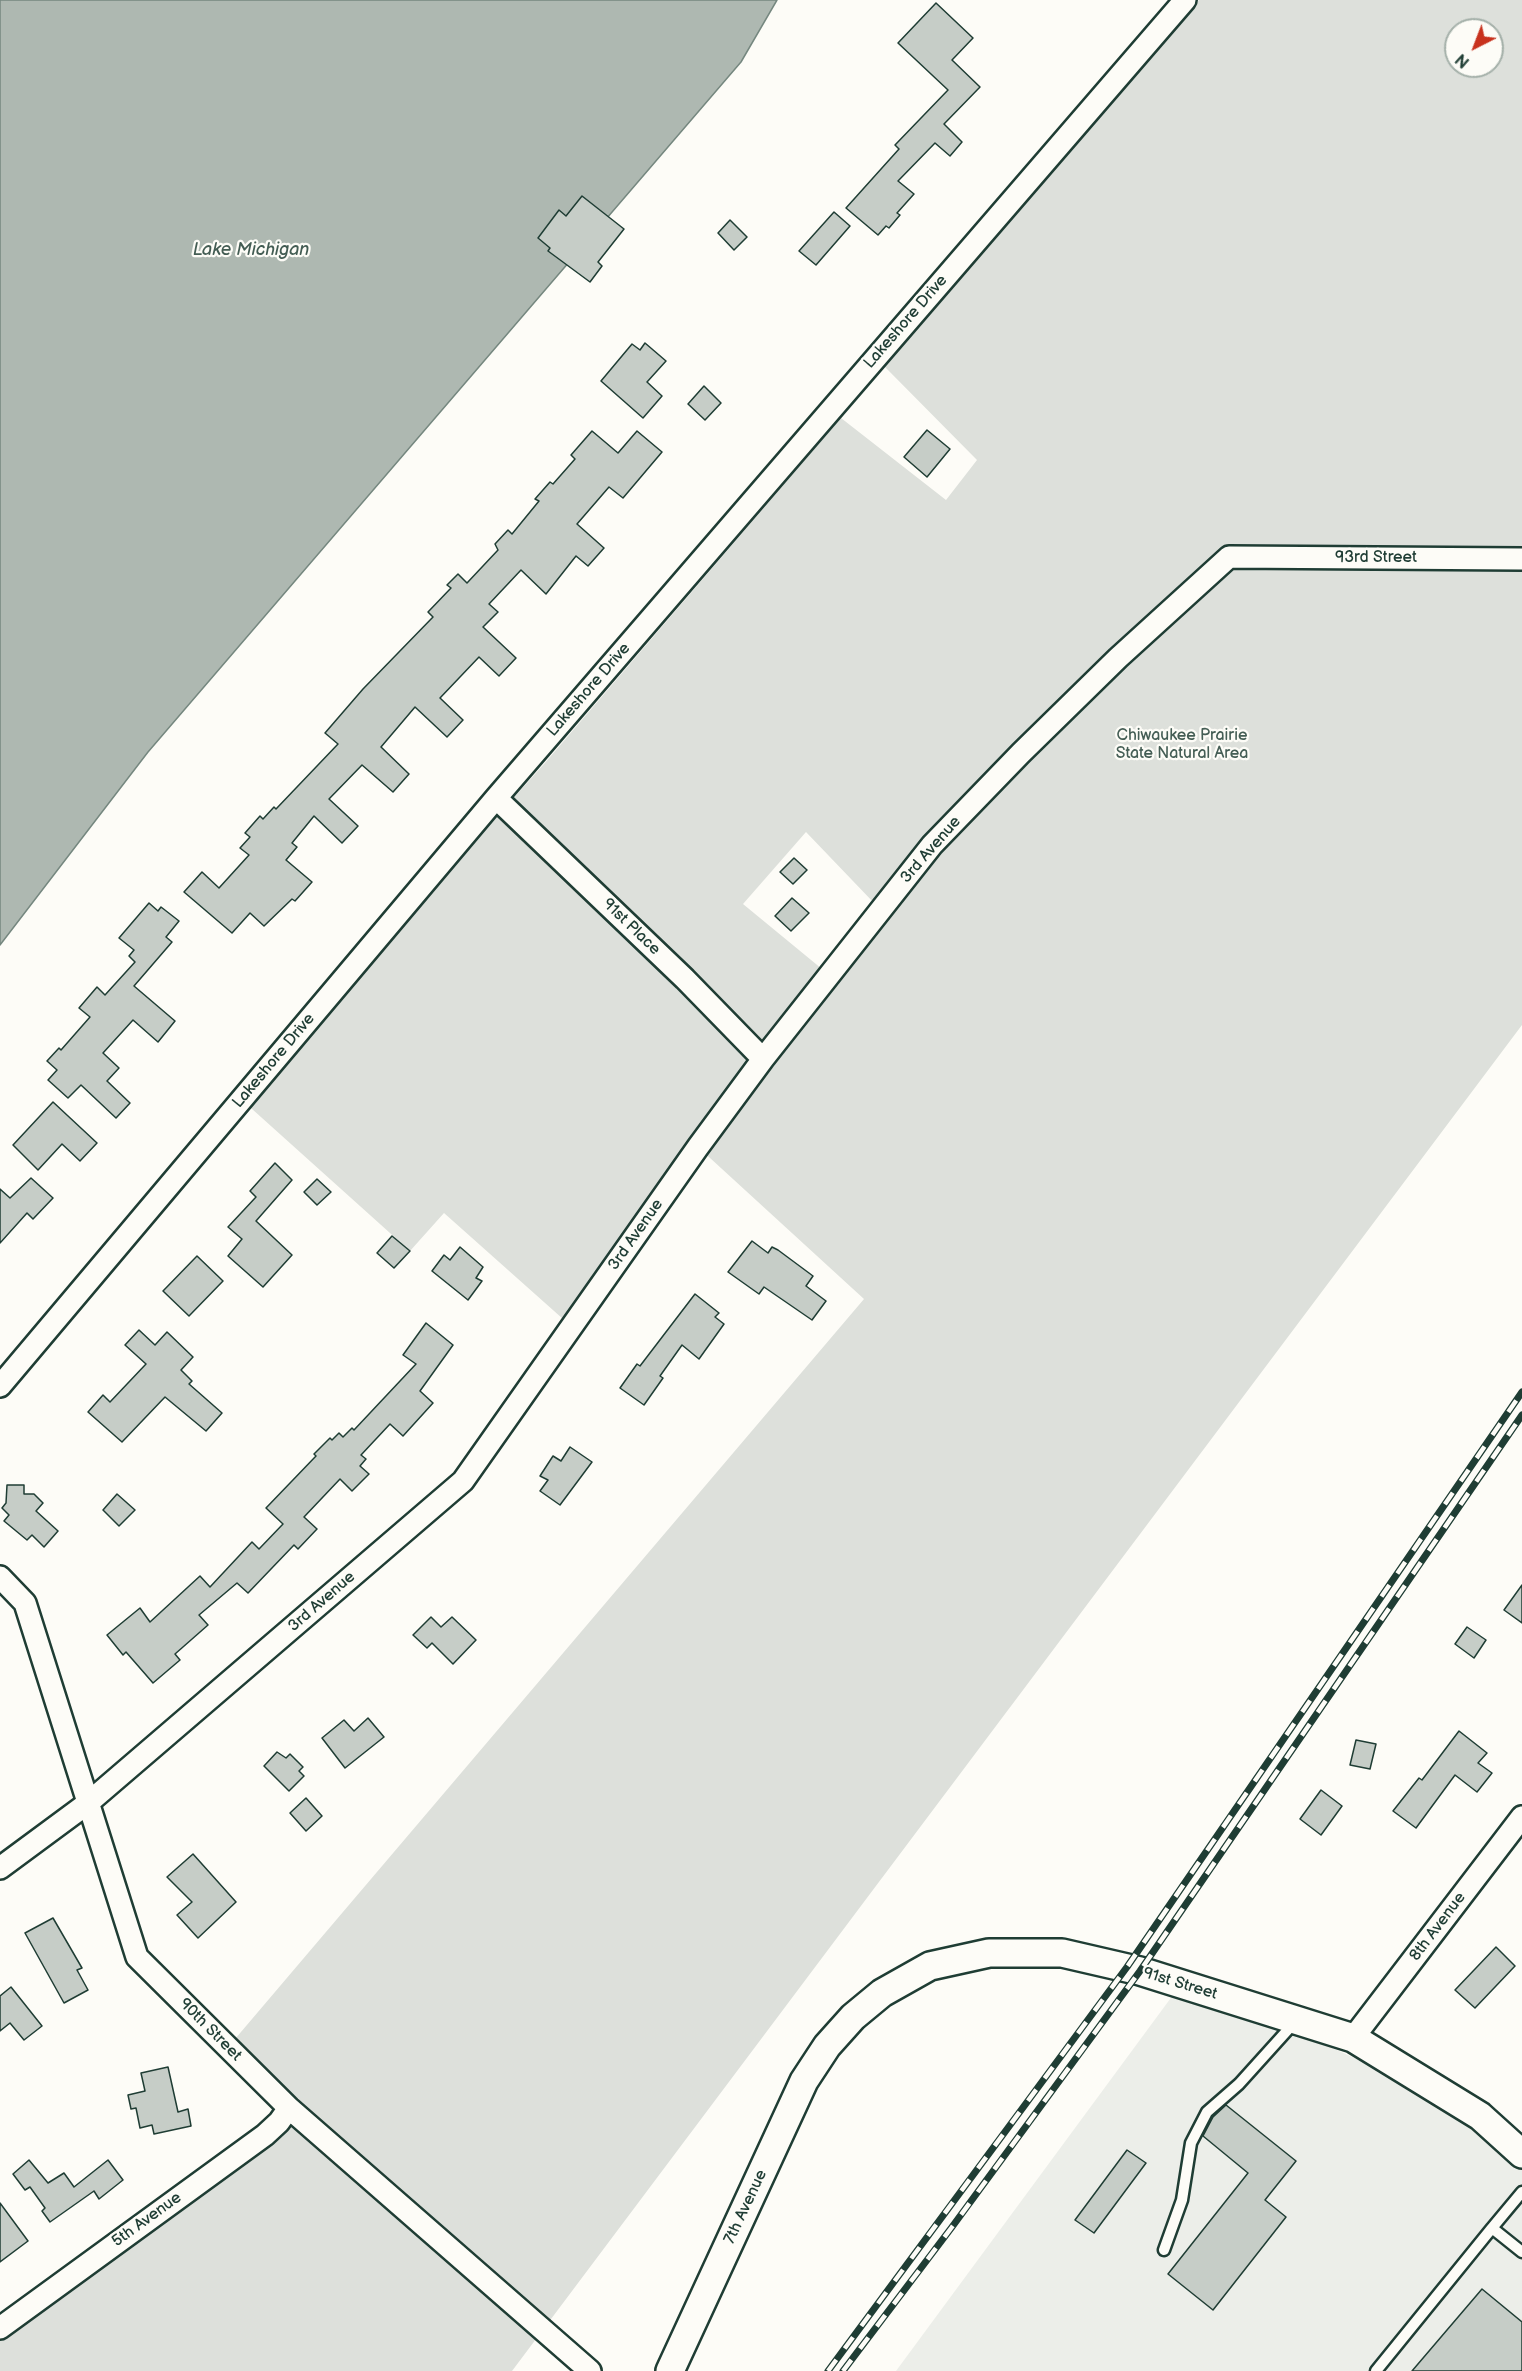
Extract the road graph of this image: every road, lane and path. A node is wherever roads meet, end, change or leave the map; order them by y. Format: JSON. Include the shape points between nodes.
{"nodes":[{"id":1,"x":1185,"y":0,"type":"edge"},
{"id":2,"x":1230,"y":557,"type":"joint"},
{"id":3,"x":1522,"y":559,"type":"edge"},
{"id":4,"x":496,"y":798,"type":"junction"},
{"id":5,"x":763,"y":1059,"type":"junction"},
{"id":6,"x":0,"y":1386,"type":"edge"},
{"id":7,"x":0,"y":1577,"type":"edge"},
{"id":8,"x":88,"y":1803,"type":"junction"},
{"id":9,"x":1522,"y":1817,"type":"edge"},
{"id":10,"x":0,"y":1868,"type":"edge"},
{"id":11,"x":1297,"y":2020,"type":"junction"},
{"id":12,"x":1353,"y":2038,"type":"junction"},
{"id":13,"x":827,"y":2046,"type":"joint"},
{"id":14,"x":289,"y":2108,"type":"junction"},
{"id":15,"x":1522,"y":2154,"type":"edge"},
{"id":16,"x":1522,"y":2192,"type":"edge"},
{"id":17,"x":1492,"y":2228,"type":"junction"},
{"id":18,"x":1164,"y":2250,"type":"dead end"},
{"id":19,"x":1522,"y":2252,"type":"edge"},
{"id":20,"x":0,"y":2328,"type":"edge"},
{"id":21,"x":590,"y":2371,"type":"edge"},
{"id":22,"x":670,"y":2371,"type":"edge"},
{"id":23,"x":1376,"y":2371,"type":"edge"}],
"edges":[{"from":1,"to":4,"type":"street","name":"Lakeshore Drive"},
{"from":2,"to":3,"type":"street","name":"93rd Street"},
{"from":2,"to":5,"type":"street","name":"3rd Avenue","via":[[1118,658],[932,845]]},
{"from":4,"to":5,"type":"street","name":"91st Place"},
{"from":4,"to":6,"type":"street","name":"Lakeshore Drive"},
{"from":5,"to":8,"type":"street","name":"3rd Avenue","via":[[463,1481]]},
{"from":7,"to":8,"type":"street","name":"90th Street","via":[[25,1603]]},
{"from":8,"to":10,"type":"street","name":"3rd Avenue"},
{"from":8,"to":14,"type":"street","name":"90th Street","via":[[137,1957]]},
{"from":9,"to":12,"type":"street","name":"8th Avenue"},
{"from":11,"to":12,"type":"street","name":"91st Street"},
{"from":11,"to":13,"type":"street","name":"91st Street","via":[[1093,1958],[1062,1953],[989,1953],[930,1966],[882,1993]]},
{"from":11,"to":18,"type":"lane","via":[[1239,2084],[1207,2112],[1191,2143],[1182,2200]]},
{"from":12,"to":15,"type":"street","name":"91st Street","via":[[1480,2116]]},
{"from":13,"to":22,"type":"street","name":"7th Avenue","via":[[804,2081]]},
{"from":14,"to":20,"type":"street","name":"5th Avenue","via":[[264,2135]]},
{"from":14,"to":21,"type":"street","name":"90th Street"},
{"from":16,"to":17,"type":"lane"},
{"from":17,"to":19,"type":"lane"},
{"from":17,"to":23,"type":"lane"}]}
